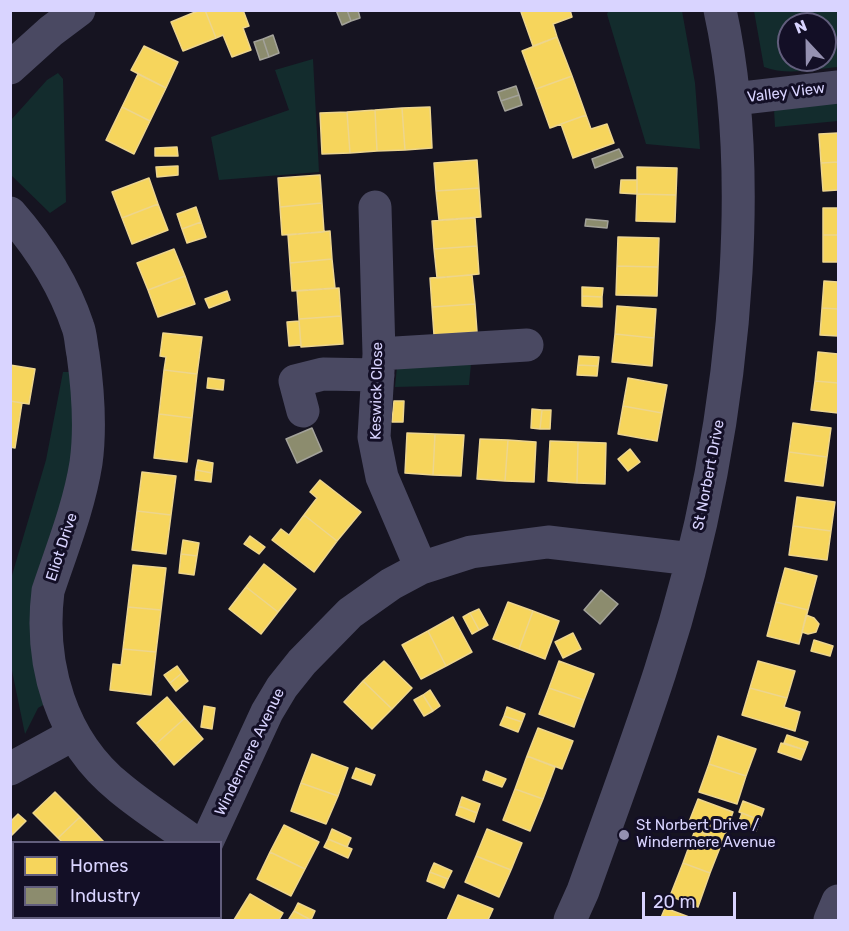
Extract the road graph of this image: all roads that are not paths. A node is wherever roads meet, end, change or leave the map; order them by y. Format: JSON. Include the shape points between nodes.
{"nodes":[{"id":1,"x":78,"y":10,"type":"edge"},
{"id":2,"x":720,"y":10,"type":"edge"},
{"id":3,"x":10,"y":68,"type":"edge"},
{"id":4,"x":838,"y":87,"type":"edge"},
{"id":5,"x":734,"y":99,"type":"junction"},
{"id":6,"x":375,"y":207,"type":"dead end"},
{"id":7,"x":10,"y":213,"type":"edge"},
{"id":8,"x":527,"y":345,"type":"dead end"},
{"id":9,"x":378,"y":365,"type":"junction"},
{"id":10,"x":303,"y":411,"type":"dead end"},
{"id":11,"x":692,"y":559,"type":"junction"},
{"id":12,"x":421,"y":568,"type":"junction"},
{"id":13,"x":74,"y":734,"type":"junction"},
{"id":14,"x":10,"y":769,"type":"edge"},
{"id":15,"x":191,"y":841,"type":"edge"},
{"id":16,"x":208,"y":841,"type":"edge"},
{"id":17,"x":838,"y":901,"type":"edge"},
{"id":18,"x":570,"y":921,"type":"edge"},
{"id":19,"x":830,"y":921,"type":"edge"}],
"edges":[{"from":1,"to":3,"type":"street"},
{"from":2,"to":5,"type":"street","name":"St Norbert Drive"},
{"from":4,"to":5,"type":"street","name":"Valley View"},
{"from":5,"to":11,"type":"street","name":"St Norbert Drive","via":[[739,219],[733,323],[719,435]]},
{"from":6,"to":9,"type":"street","name":"Keswick Close"},
{"from":7,"to":13,"type":"street","name":"Eliot Drive","via":[[29,234],[62,289],[79,328],[84,364],[89,431],[85,464],[74,513],[48,591],[46,626],[49,667],[58,701]]},
{"from":8,"to":9,"type":"street"},
{"from":9,"to":10,"type":"street","via":[[295,381]]},
{"from":9,"to":12,"type":"street","name":"Keswick Close","via":[[374,437],[382,477]]},
{"from":11,"to":12,"type":"street","name":"Windermere Avenue","via":[[548,542],[471,552]]},
{"from":11,"to":18,"type":"street","name":"St Norbert Drive","via":[[660,671]]},
{"from":12,"to":16,"type":"street","name":"Windermere Avenue","via":[[350,613],[282,687]]},
{"from":13,"to":14,"type":"street"},
{"from":13,"to":15,"type":"street","name":"Eliot Drive","via":[[118,787]]},
{"from":17,"to":19,"type":"street"}]}
